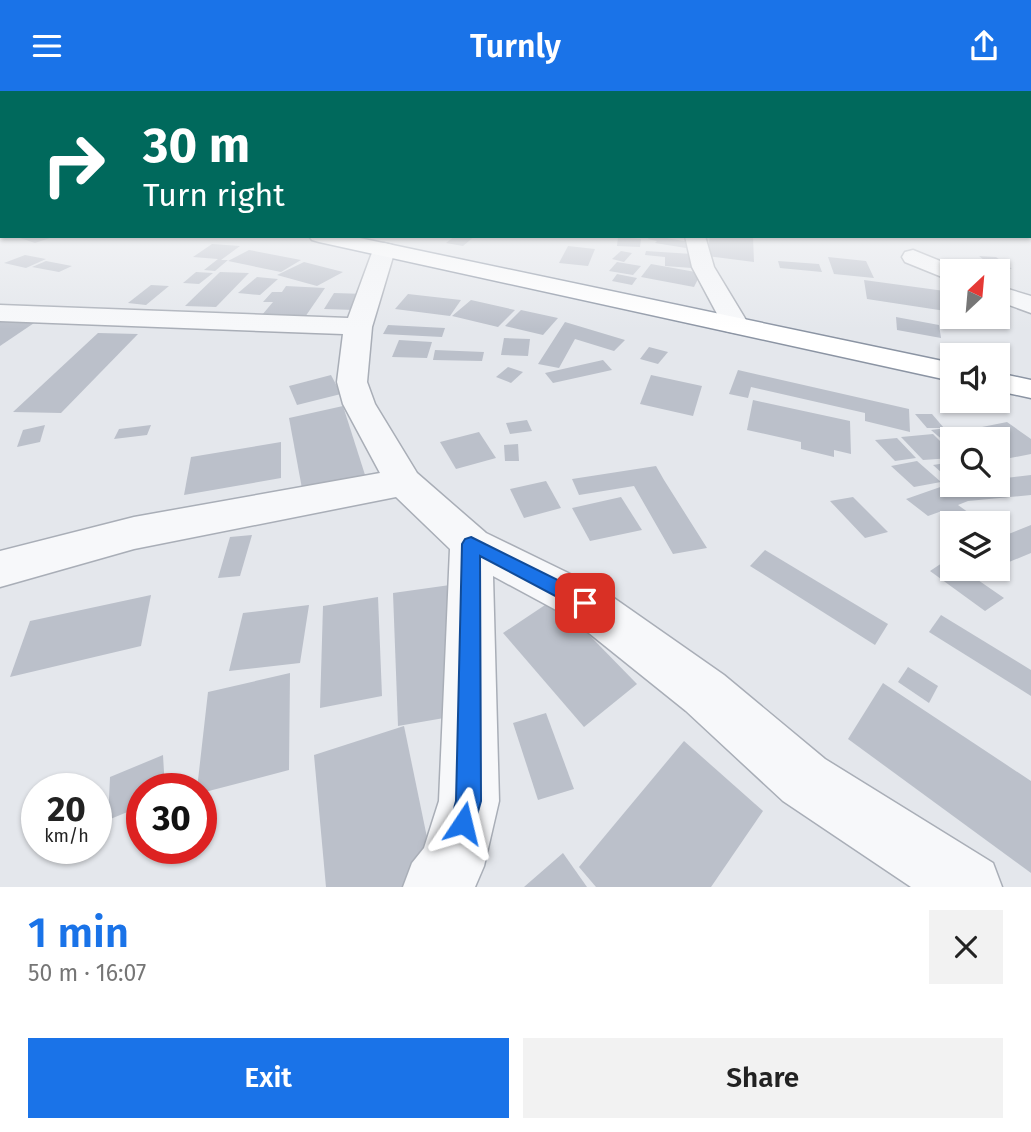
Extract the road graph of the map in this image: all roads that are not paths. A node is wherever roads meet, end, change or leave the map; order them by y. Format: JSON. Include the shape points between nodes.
{"nodes":[{"id":1,"x":382,"y":255,"type":"edge"},
{"id":2,"x":408,"y":255,"type":"edge"},
{"id":3,"x":700,"y":255,"type":"edge"},
{"id":4,"x":913,"y":257,"type":"dead end"},
{"id":5,"x":940,"y":269,"type":"edge"},
{"id":6,"x":1010,"y":297,"type":"edge"},
{"id":7,"x":1031,"y":305,"type":"edge"},
{"id":8,"x":0,"y":313,"type":"edge"},
{"id":9,"x":736,"y":325,"type":"junction"},
{"id":10,"x":358,"y":327,"type":"junction"},
{"id":11,"x":940,"y":369,"type":"edge"},
{"id":12,"x":1010,"y":384,"type":"edge"},
{"id":13,"x":1031,"y":389,"type":"edge"},
{"id":14,"x":404,"y":482,"type":"junction"},
{"id":15,"x":471,"y":544,"type":"junction"},
{"id":16,"x":0,"y":569,"type":"edge"},
{"id":17,"x":436,"y":887,"type":"edge"},
{"id":18,"x":969,"y":887,"type":"edge"}],
"edges":[{"from":1,"to":10,"type":"street"},
{"from":2,"to":9,"type":"highway"},
{"from":3,"to":9,"type":"street"},
{"from":4,"to":5,"type":"street"},
{"from":6,"to":7,"type":"street"},
{"from":8,"to":10,"type":"street"},
{"from":9,"to":11,"type":"highway"},
{"from":10,"to":14,"type":"street","via":[[352,382],[359,404]]},
{"from":12,"to":13,"type":"highway"},
{"from":14,"to":15,"type":"street"},
{"from":14,"to":16,"type":"street","via":[[134,533]]},
{"from":15,"to":17,"type":"street","via":[[469,801],[451,866]]},
{"from":15,"to":18,"type":"street","via":[[585,603],[705,694],[804,780]]}]}
